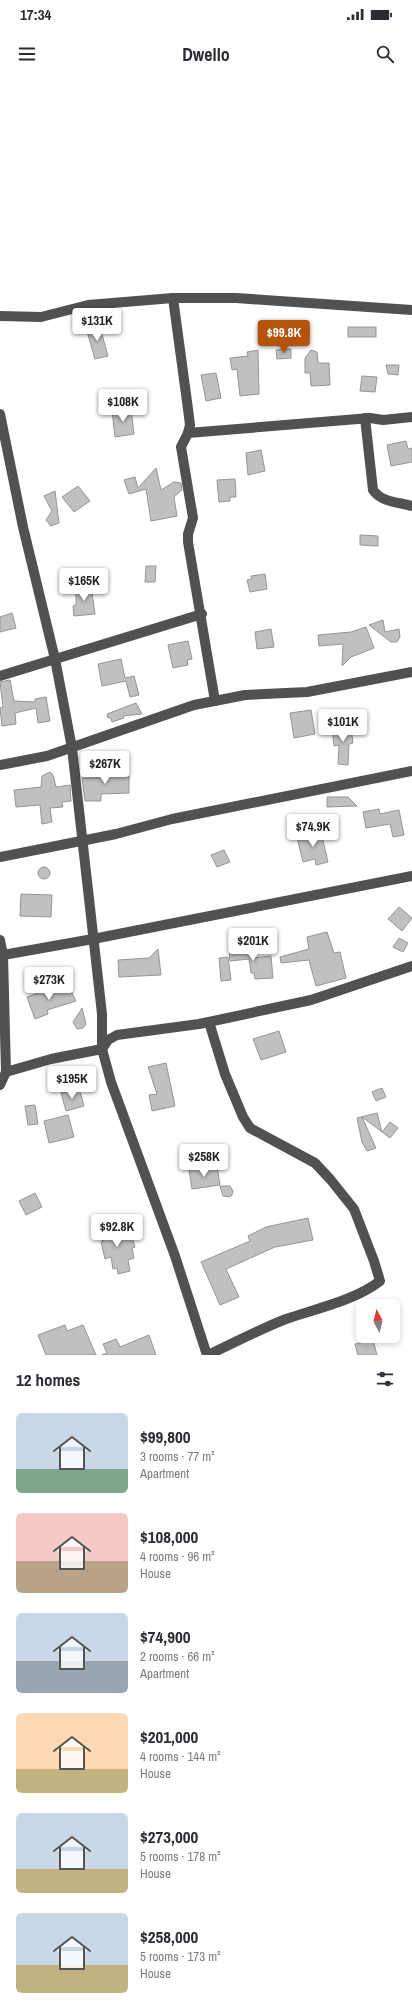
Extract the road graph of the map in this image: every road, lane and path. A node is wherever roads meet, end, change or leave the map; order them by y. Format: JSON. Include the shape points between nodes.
{"nodes":[{"id":1,"x":173,"y":298,"type":"junction"},
{"id":2,"x":412,"y":310,"type":"edge"},
{"id":3,"x":0,"y":316,"type":"edge"},
{"id":4,"x":0,"y":414,"type":"edge"},
{"id":5,"x":412,"y":417,"type":"edge"},
{"id":6,"x":365,"y":418,"type":"junction"},
{"id":7,"x":188,"y":433,"type":"junction"},
{"id":8,"x":412,"y":506,"type":"edge"},
{"id":9,"x":202,"y":614,"type":"junction"},
{"id":10,"x":55,"y":659,"type":"junction"},
{"id":11,"x":412,"y":672,"type":"edge"},
{"id":12,"x":0,"y":676,"type":"edge"},
{"id":13,"x":215,"y":701,"type":"junction"},
{"id":14,"x":72,"y":748,"type":"junction"},
{"id":15,"x":0,"y":765,"type":"edge"},
{"id":16,"x":412,"y":771,"type":"edge"},
{"id":17,"x":82,"y":841,"type":"junction"},
{"id":18,"x":0,"y":857,"type":"edge"},
{"id":19,"x":412,"y":876,"type":"edge"},
{"id":20,"x":93,"y":939,"type":"junction"},
{"id":21,"x":0,"y":940,"type":"edge"},
{"id":22,"x":3,"y":955,"type":"junction"},
{"id":23,"x":412,"y":966,"type":"edge"},
{"id":24,"x":208,"y":1022,"type":"junction"},
{"id":25,"x":102,"y":1049,"type":"junction"},
{"id":26,"x":6,"y":1072,"type":"junction"},
{"id":27,"x":0,"y":1085,"type":"edge"},
{"id":28,"x":208,"y":1355,"type":"edge"}],
"edges":[{"from":1,"to":2,"type":"street","via":[[236,298]]},
{"from":1,"to":3,"type":"street","via":[[88,305],[41,317]]},
{"from":1,"to":7,"type":"street","via":[[190,425]]},
{"from":4,"to":10,"type":"street","via":[[23,527]]},
{"from":5,"to":6,"type":"street","via":[[383,420]]},
{"from":6,"to":7,"type":"street"},
{"from":6,"to":8,"type":"street","via":[[373,490],[383,500]]},
{"from":7,"to":9,"type":"street","via":[[181,447],[193,518],[188,542]]},
{"from":9,"to":10,"type":"street"},
{"from":9,"to":13,"type":"street"},
{"from":10,"to":12,"type":"street"},
{"from":10,"to":14,"type":"street"},
{"from":11,"to":13,"type":"street","via":[[307,692],[245,696]]},
{"from":13,"to":14,"type":"street","via":[[194,705]]},
{"from":14,"to":15,"type":"street","via":[[47,756]]},
{"from":14,"to":17,"type":"street"},
{"from":16,"to":17,"type":"street","via":[[172,819]]},
{"from":17,"to":18,"type":"street"},
{"from":17,"to":20,"type":"street"},
{"from":19,"to":20,"type":"street"},
{"from":20,"to":22,"type":"street"},
{"from":20,"to":25,"type":"street","via":[[102,1014]]},
{"from":21,"to":22,"type":"street"},
{"from":22,"to":26,"type":"street"},
{"from":23,"to":24,"type":"street","via":[[311,1000]]},
{"from":24,"to":25,"type":"street","via":[[117,1034],[108,1040]]},
{"from":24,"to":28,"type":"street","via":[[242,1117],[250,1128],[315,1163],[330,1178],[354,1210],[380,1282],[326,1306],[270,1326]]},
{"from":25,"to":26,"type":"street","via":[[51,1059]]},
{"from":25,"to":28,"type":"street","via":[[111,1082],[175,1256]]},
{"from":26,"to":27,"type":"street"}]}
